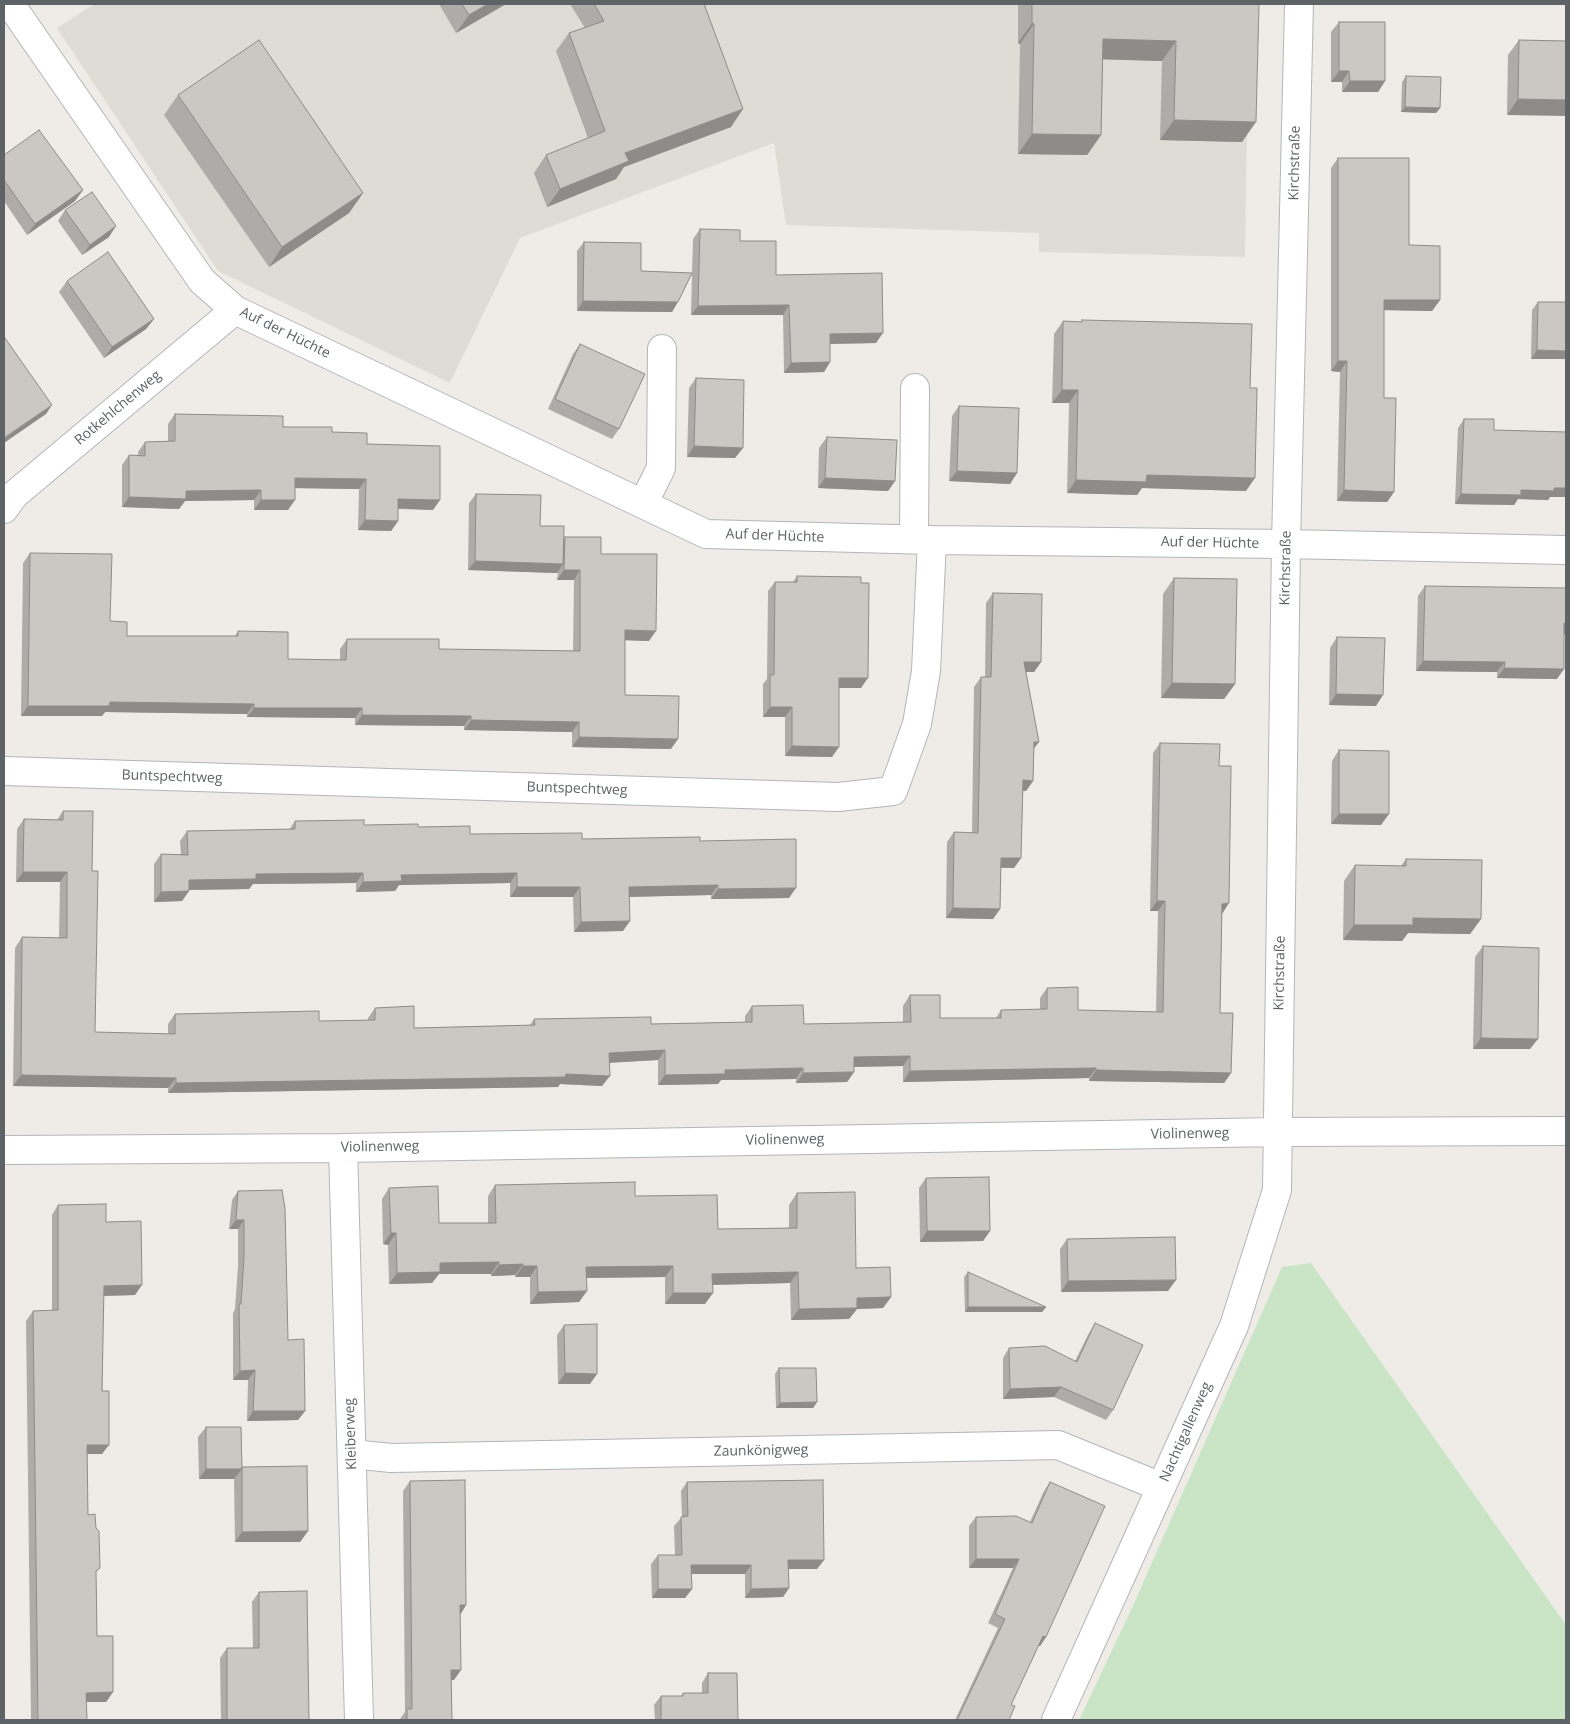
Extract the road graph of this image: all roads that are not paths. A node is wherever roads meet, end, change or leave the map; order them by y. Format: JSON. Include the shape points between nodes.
{"nodes":[{"id":1,"x":1299,"y":4,"type":"edge"},
{"id":2,"x":15,"y":12,"type":"edge"},
{"id":3,"x":235,"y":310,"type":"junction"},
{"id":4,"x":662,"y":349,"type":"dead end"},
{"id":5,"x":914,"y":388,"type":"dead end"},
{"id":6,"x":643,"y":504,"type":"junction"},
{"id":7,"x":4,"y":509,"type":"edge"},
{"id":8,"x":923,"y":540,"type":"junction"},
{"id":9,"x":1286,"y":544,"type":"junction"},
{"id":10,"x":1566,"y":550,"type":"edge"},
{"id":11,"x":4,"y":771,"type":"edge"},
{"id":12,"x":1566,"y":1131,"type":"edge"},
{"id":13,"x":1278,"y":1132,"type":"junction"},
{"id":14,"x":343,"y":1148,"type":"junction"},
{"id":15,"x":4,"y":1150,"type":"edge"},
{"id":16,"x":352,"y":1454,"type":"junction"},
{"id":17,"x":1161,"y":1487,"type":"junction"},
{"id":18,"x":359,"y":1720,"type":"edge"},
{"id":19,"x":1056,"y":1720,"type":"edge"}],
"edges":[{"from":1,"to":9,"type":"street","name":"Kirchstraße"},
{"from":2,"to":3,"type":"street","name":"Auf der Hüchte","via":[[202,280]]},
{"from":3,"to":6,"type":"street","name":"Auf der Hüchte"},
{"from":3,"to":7,"type":"street","name":"Rotkehlchenweg","via":[[14,496]]},
{"from":4,"to":6,"type":"street","via":[[661,468]]},
{"from":5,"to":8,"type":"street"},
{"from":6,"to":8,"type":"street","name":"Auf der Hüchte","via":[[706,534]]},
{"from":8,"to":9,"type":"street","name":"Auf der Hüchte"},
{"from":8,"to":11,"type":"street","name":"Buntspechtweg","via":[[926,671],[917,724],[893,791],[838,797]]},
{"from":9,"to":10,"type":"street","name":"Auf der Hüchte"},
{"from":9,"to":13,"type":"street","name":"Kirchstraße"},
{"from":12,"to":13,"type":"street","name":"Violinenweg"},
{"from":13,"to":14,"type":"street","name":"Violinenweg"},
{"from":13,"to":17,"type":"street","name":"Nachtigallenweg","via":[[1277,1190],[1234,1326]]},
{"from":14,"to":15,"type":"street","name":"Violinenweg"},
{"from":14,"to":16,"type":"street","name":"Kleiberweg"},
{"from":16,"to":17,"type":"street","name":"Zaunkönigweg","via":[[391,1458],[1058,1445]]},
{"from":16,"to":18,"type":"street","name":"Kleiberweg"},
{"from":17,"to":19,"type":"street","name":"Nachtigallenweg"}]}
